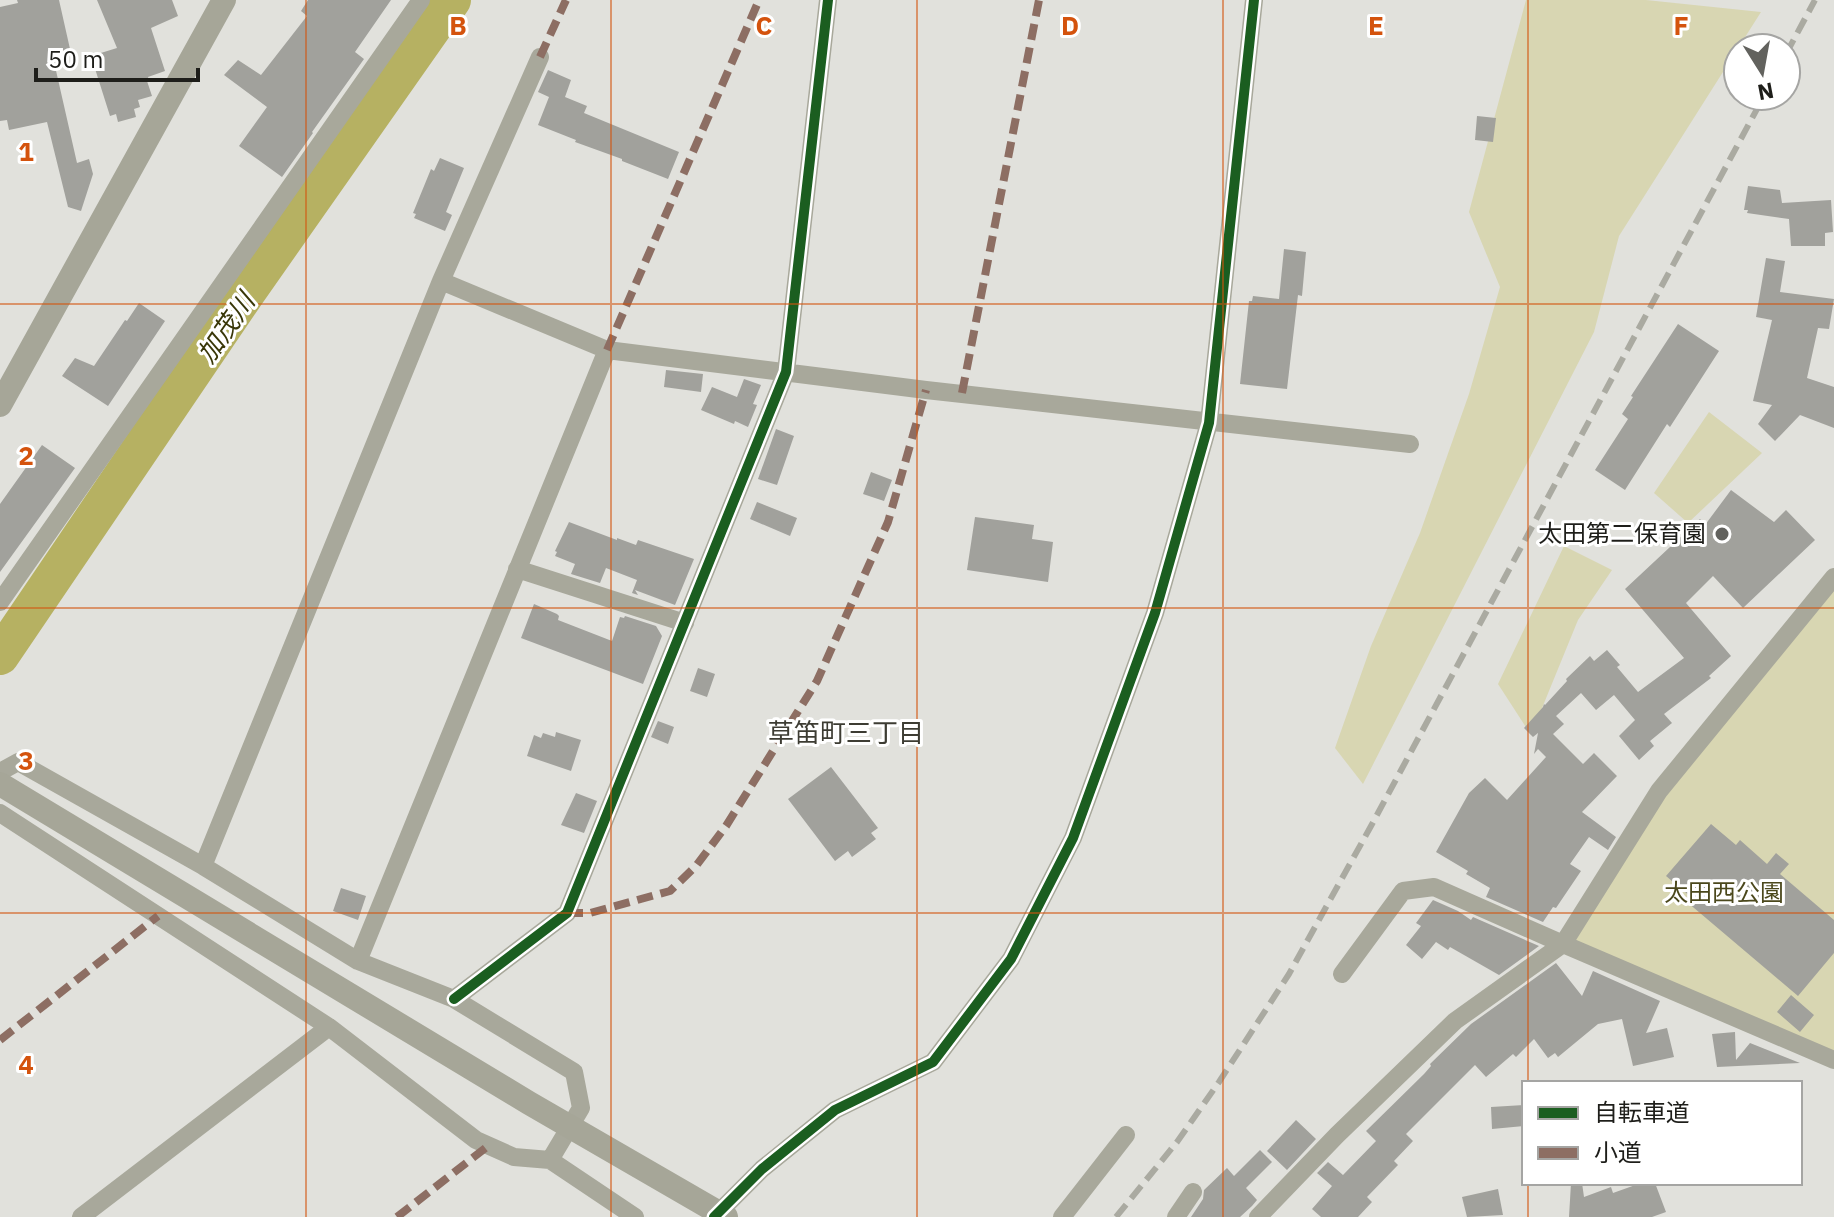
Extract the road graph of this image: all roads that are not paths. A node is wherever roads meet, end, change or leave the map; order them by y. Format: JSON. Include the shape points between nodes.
{"nodes":[{"id":1,"x":224,"y":0,"type":"edge"},
{"id":2,"x":421,"y":0,"type":"edge"},
{"id":3,"x":828,"y":0,"type":"edge"},
{"id":4,"x":1254,"y":0,"type":"edge"},
{"id":5,"x":540,"y":57,"type":"dead end"},
{"id":6,"x":441,"y":281,"type":"junction"},
{"id":7,"x":607,"y":350,"type":"junction"},
{"id":8,"x":786,"y":372,"type":"junction"},
{"id":9,"x":0,"y":405,"type":"edge"},
{"id":10,"x":1209,"y":423,"type":"junction"},
{"id":11,"x":1410,"y":444,"type":"dead end"},
{"id":12,"x":517,"y":569,"type":"junction"},
{"id":13,"x":1834,"y":577,"type":"edge"},
{"id":14,"x":0,"y":602,"type":"edge"},
{"id":15,"x":685,"y":623,"type":"junction"},
{"id":16,"x":0,"y":772,"type":"edge"},
{"id":17,"x":0,"y":784,"type":"edge"},
{"id":18,"x":0,"y":813,"type":"edge"},
{"id":19,"x":203,"y":866,"type":"junction"},
{"id":20,"x":1563,"y":944,"type":"junction"},
{"id":21,"x":358,"y":961,"type":"junction"},
{"id":22,"x":1342,"y":974,"type":"dead end"},
{"id":23,"x":454,"y":999,"type":"junction"},
{"id":24,"x":329,"y":1027,"type":"junction"},
{"id":25,"x":1834,"y":1060,"type":"edge"},
{"id":26,"x":1126,"y":1135,"type":"dead end"},
{"id":27,"x":550,"y":1160,"type":"junction"},
{"id":28,"x":1193,"y":1192,"type":"dead end"},
{"id":29,"x":81,"y":1217,"type":"edge"},
{"id":30,"x":635,"y":1217,"type":"edge"},
{"id":31,"x":714,"y":1217,"type":"edge"},
{"id":32,"x":726,"y":1217,"type":"edge"},
{"id":33,"x":1062,"y":1217,"type":"edge"},
{"id":34,"x":1176,"y":1217,"type":"edge"},
{"id":35,"x":1258,"y":1217,"type":"edge"}],
"edges":[{"from":1,"to":9,"type":"street"},
{"from":2,"to":14,"type":"street"},
{"from":3,"to":8,"type":"street"},
{"from":4,"to":10,"type":"street"},
{"from":5,"to":6,"type":"street"},
{"from":6,"to":7,"type":"street"},
{"from":6,"to":19,"type":"street"},
{"from":7,"to":8,"type":"street"},
{"from":7,"to":12,"type":"street"},
{"from":8,"to":10,"type":"street"},
{"from":8,"to":15,"type":"street"},
{"from":10,"to":11,"type":"street"},
{"from":10,"to":31,"type":"street","via":[[1155,613],[1073,838],[1011,959],[933,1062],[835,1110],[762,1169]]},
{"from":12,"to":15,"type":"street"},
{"from":12,"to":21,"type":"street"},
{"from":13,"to":20,"type":"street","via":[[1659,791]]},
{"from":15,"to":23,"type":"street","via":[[567,913]]},
{"from":16,"to":19,"type":"street","via":[[18,762]]},
{"from":17,"to":32,"type":"street"},
{"from":18,"to":24,"type":"street"},
{"from":19,"to":21,"type":"street"},
{"from":20,"to":22,"type":"street","via":[[1434,887],[1403,891]]},
{"from":20,"to":25,"type":"street"},
{"from":20,"to":35,"type":"street","via":[[1455,1021]]},
{"from":21,"to":23,"type":"street"},
{"from":23,"to":27,"type":"street","via":[[574,1072],[581,1108]]},
{"from":24,"to":27,"type":"street","via":[[476,1140],[514,1157]]},
{"from":24,"to":29,"type":"street"},
{"from":26,"to":33,"type":"street"},
{"from":27,"to":30,"type":"street"},
{"from":28,"to":34,"type":"street"}]}
